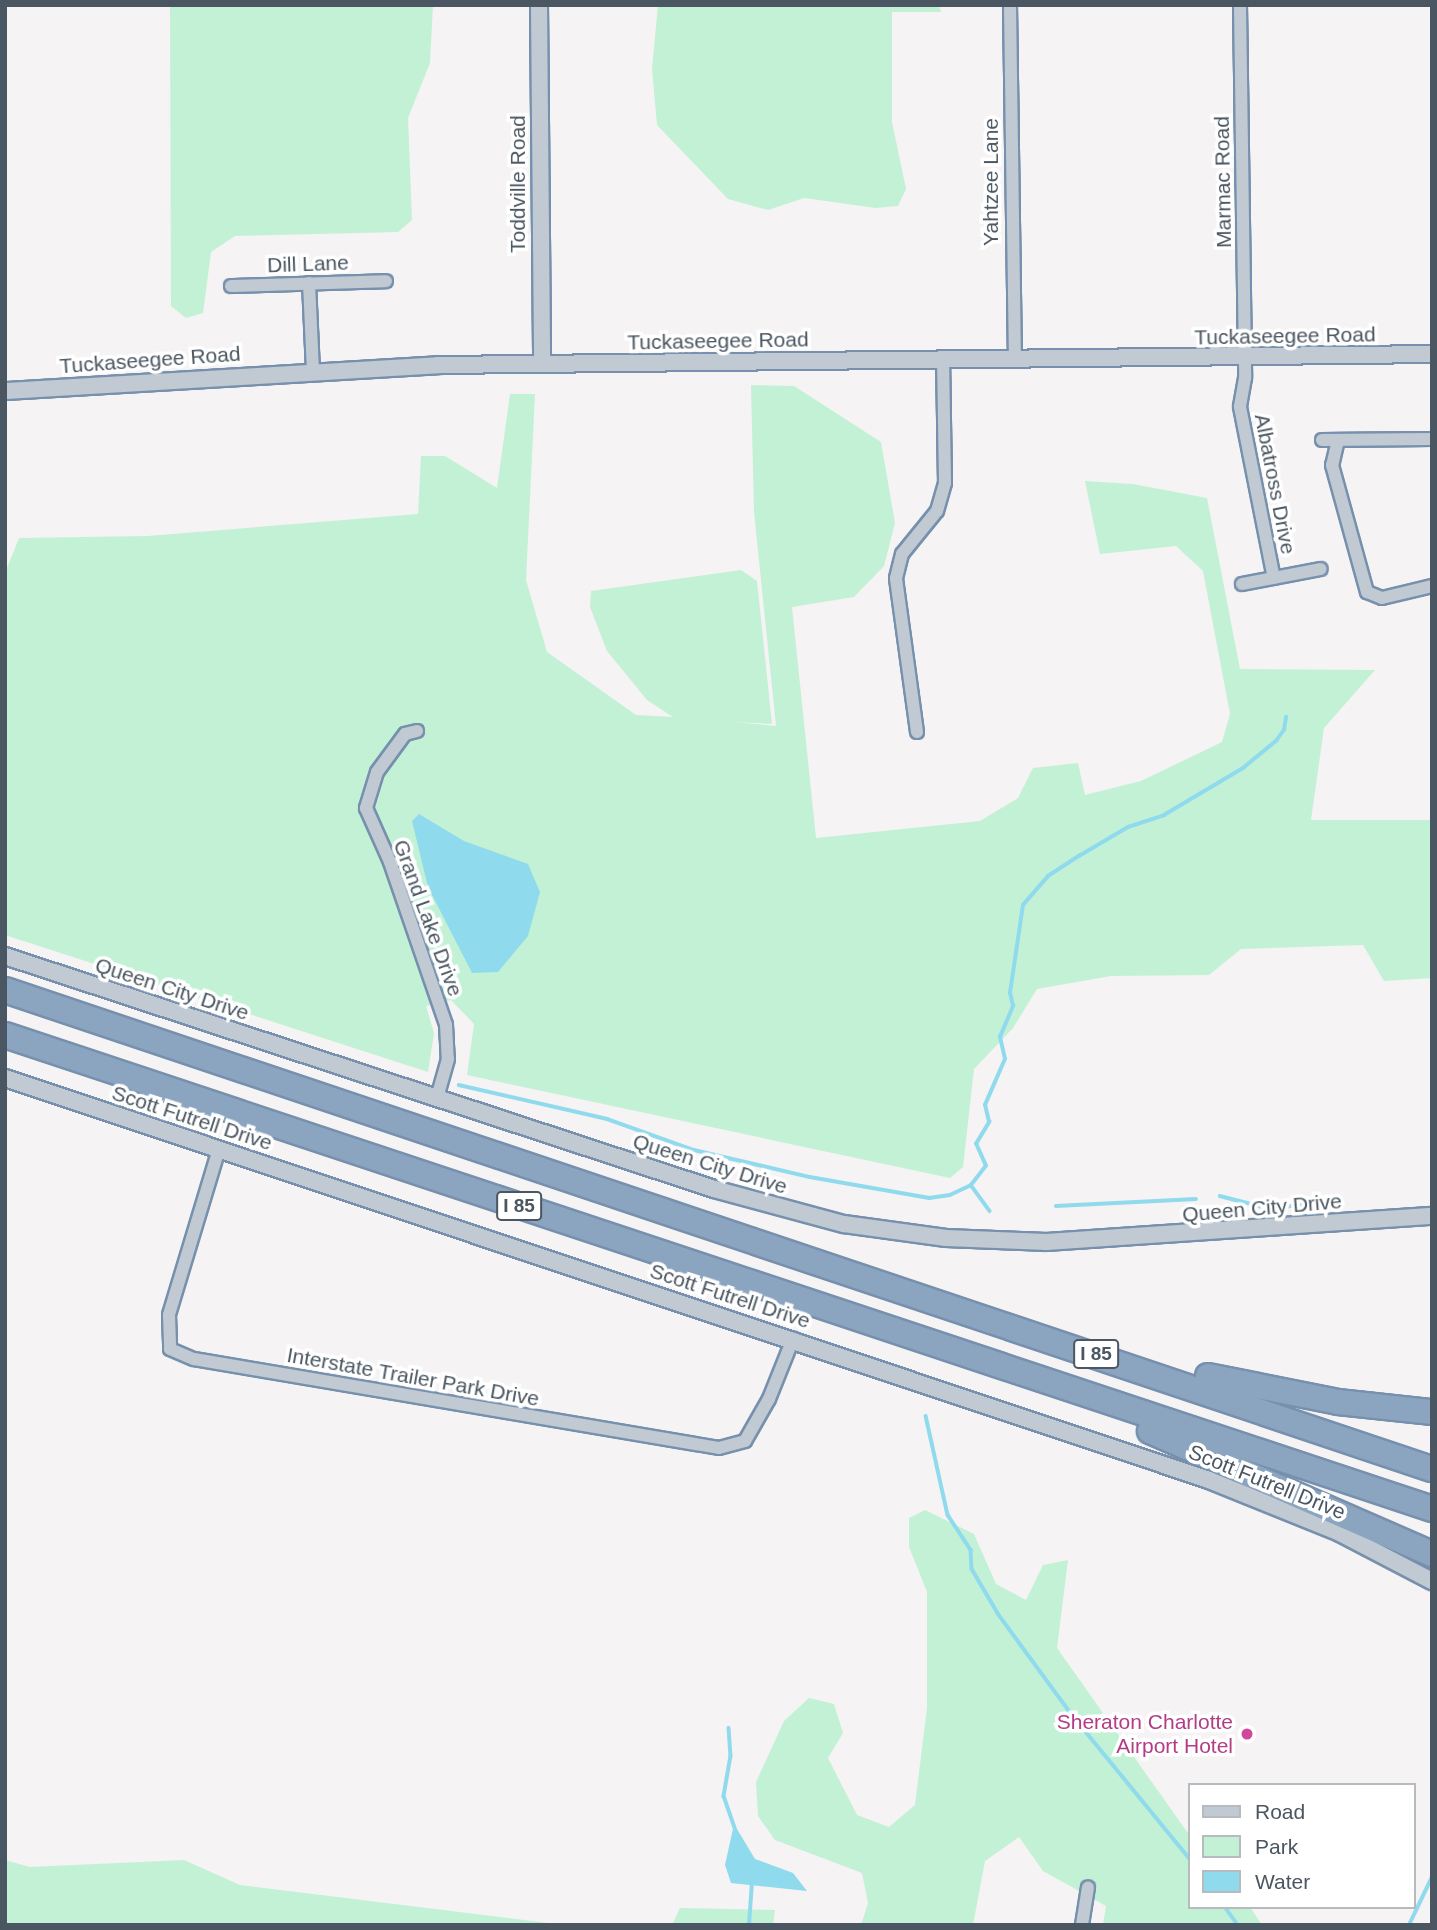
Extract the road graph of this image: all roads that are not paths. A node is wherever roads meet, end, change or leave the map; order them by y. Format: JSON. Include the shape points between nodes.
{"nodes":[{"id":1,"x":539,"y":5,"type":"edge"},
{"id":2,"x":1010,"y":5,"type":"edge"},
{"id":3,"x":1240,"y":5,"type":"edge"},
{"id":4,"x":386,"y":281,"type":"dead end"},
{"id":5,"x":309,"y":283,"type":"junction"},
{"id":6,"x":231,"y":286,"type":"dead end"},
{"id":7,"x":1432,"y":354,"type":"edge"},
{"id":8,"x":1244,"y":357,"type":"junction"},
{"id":9,"x":1015,"y":359,"type":"junction"},
{"id":10,"x":943,"y":360,"type":"junction"},
{"id":11,"x":542,"y":364,"type":"junction"},
{"id":12,"x":313,"y":370,"type":"junction"},
{"id":13,"x":5,"y":391,"type":"edge"},
{"id":14,"x":1432,"y":439,"type":"edge"},
{"id":15,"x":1322,"y":440,"type":"dead end"},
{"id":16,"x":1338,"y":440,"type":"junction"},
{"id":17,"x":1321,"y":569,"type":"dead end"},
{"id":18,"x":1275,"y":578,"type":"junction"},
{"id":19,"x":1242,"y":584,"type":"dead end"},
{"id":20,"x":1432,"y":586,"type":"edge"},
{"id":21,"x":417,"y":731,"type":"dead end"},
{"id":22,"x":917,"y":732,"type":"dead end"},
{"id":23,"x":5,"y":956,"type":"edge"},
{"id":24,"x":5,"y":990,"type":"edge"},
{"id":25,"x":5,"y":1035,"type":"edge"},
{"id":26,"x":5,"y":1077,"type":"edge"},
{"id":27,"x":437,"y":1098,"type":"junction"},
{"id":28,"x":219,"y":1149,"type":"junction"},
{"id":29,"x":1432,"y":1216,"type":"edge"},
{"id":30,"x":995,"y":1320,"type":"junction"},
{"id":31,"x":793,"y":1339,"type":"junction"},
{"id":32,"x":1032,"y":1376,"type":"junction"},
{"id":33,"x":1432,"y":1412,"type":"edge"},
{"id":34,"x":1432,"y":1469,"type":"edge"},
{"id":35,"x":1432,"y":1509,"type":"edge"},
{"id":36,"x":1432,"y":1554,"type":"edge"},
{"id":37,"x":1432,"y":1581,"type":"edge"},
{"id":38,"x":1088,"y":1887,"type":"dead end"},
{"id":39,"x":1082,"y":1925,"type":"edge"}],
"edges":[{"from":1,"to":11,"type":"street","name":"Toddville Road"},
{"from":2,"to":9,"type":"street","name":"Yahtzee Lane"},
{"from":3,"to":8,"type":"street","name":"Marmac Road"},
{"from":4,"to":5,"type":"street","name":"Dill Lane"},
{"from":5,"to":6,"type":"street","name":"Dill Lane"},
{"from":5,"to":12,"type":"street"},
{"from":7,"to":8,"type":"street","name":"Tuckaseegee Road"},
{"from":8,"to":9,"type":"street","name":"Tuckaseegee Road"},
{"from":8,"to":18,"type":"street","name":"Albatross Drive","via":[[1240,407]]},
{"from":9,"to":10,"type":"street","name":"Tuckaseegee Road"},
{"from":10,"to":11,"type":"street","name":"Tuckaseegee Road"},
{"from":10,"to":22,"type":"street","via":[[945,483],[937,511],[902,554],[897,578]]},
{"from":11,"to":12,"type":"street","name":"Tuckaseegee Road"},
{"from":12,"to":13,"type":"street","name":"Tuckaseegee Road"},
{"from":14,"to":16,"type":"street"},
{"from":15,"to":16,"type":"street"},
{"from":16,"to":20,"type":"street","via":[[1332,465],[1367,592],[1382,598]]},
{"from":17,"to":18,"type":"street"},
{"from":18,"to":19,"type":"street"},
{"from":21,"to":27,"type":"street","name":"Grand Lake Drive","via":[[405,734],[377,772],[366,808],[390,862],[446,1025],[448,1059]]},
{"from":23,"to":27,"type":"street","name":"Queen City Drive"},
{"from":24,"to":30,"type":"highway","number":"I 85"},
{"from":25,"to":32,"type":"highway","number":"I 85"},
{"from":26,"to":28,"type":"street","name":"Scott Futrell Drive"},
{"from":27,"to":29,"type":"street","name":"Queen City Drive","via":[[765,1205],[893,1232],[1072,1241]]},
{"from":28,"to":31,"type":"street","name":"Scott Futrell Drive"},
{"from":28,"to":31,"type":"street","name":"Interstate Trailer Park Drive","via":[[169,1315],[170,1349],[194,1359],[719,1448],[745,1441],[769,1399]]},
{"from":30,"to":33,"type":"highway","via":[[1252,1388]]},
{"from":30,"to":34,"type":"highway","number":"I 85"},
{"from":31,"to":37,"type":"street","name":"Scott Futrell Drive","via":[[1209,1480],[1340,1534]]},
{"from":32,"to":35,"type":"highway","number":"I 85"},
{"from":32,"to":36,"type":"highway"},
{"from":38,"to":39,"type":"street"}]}
